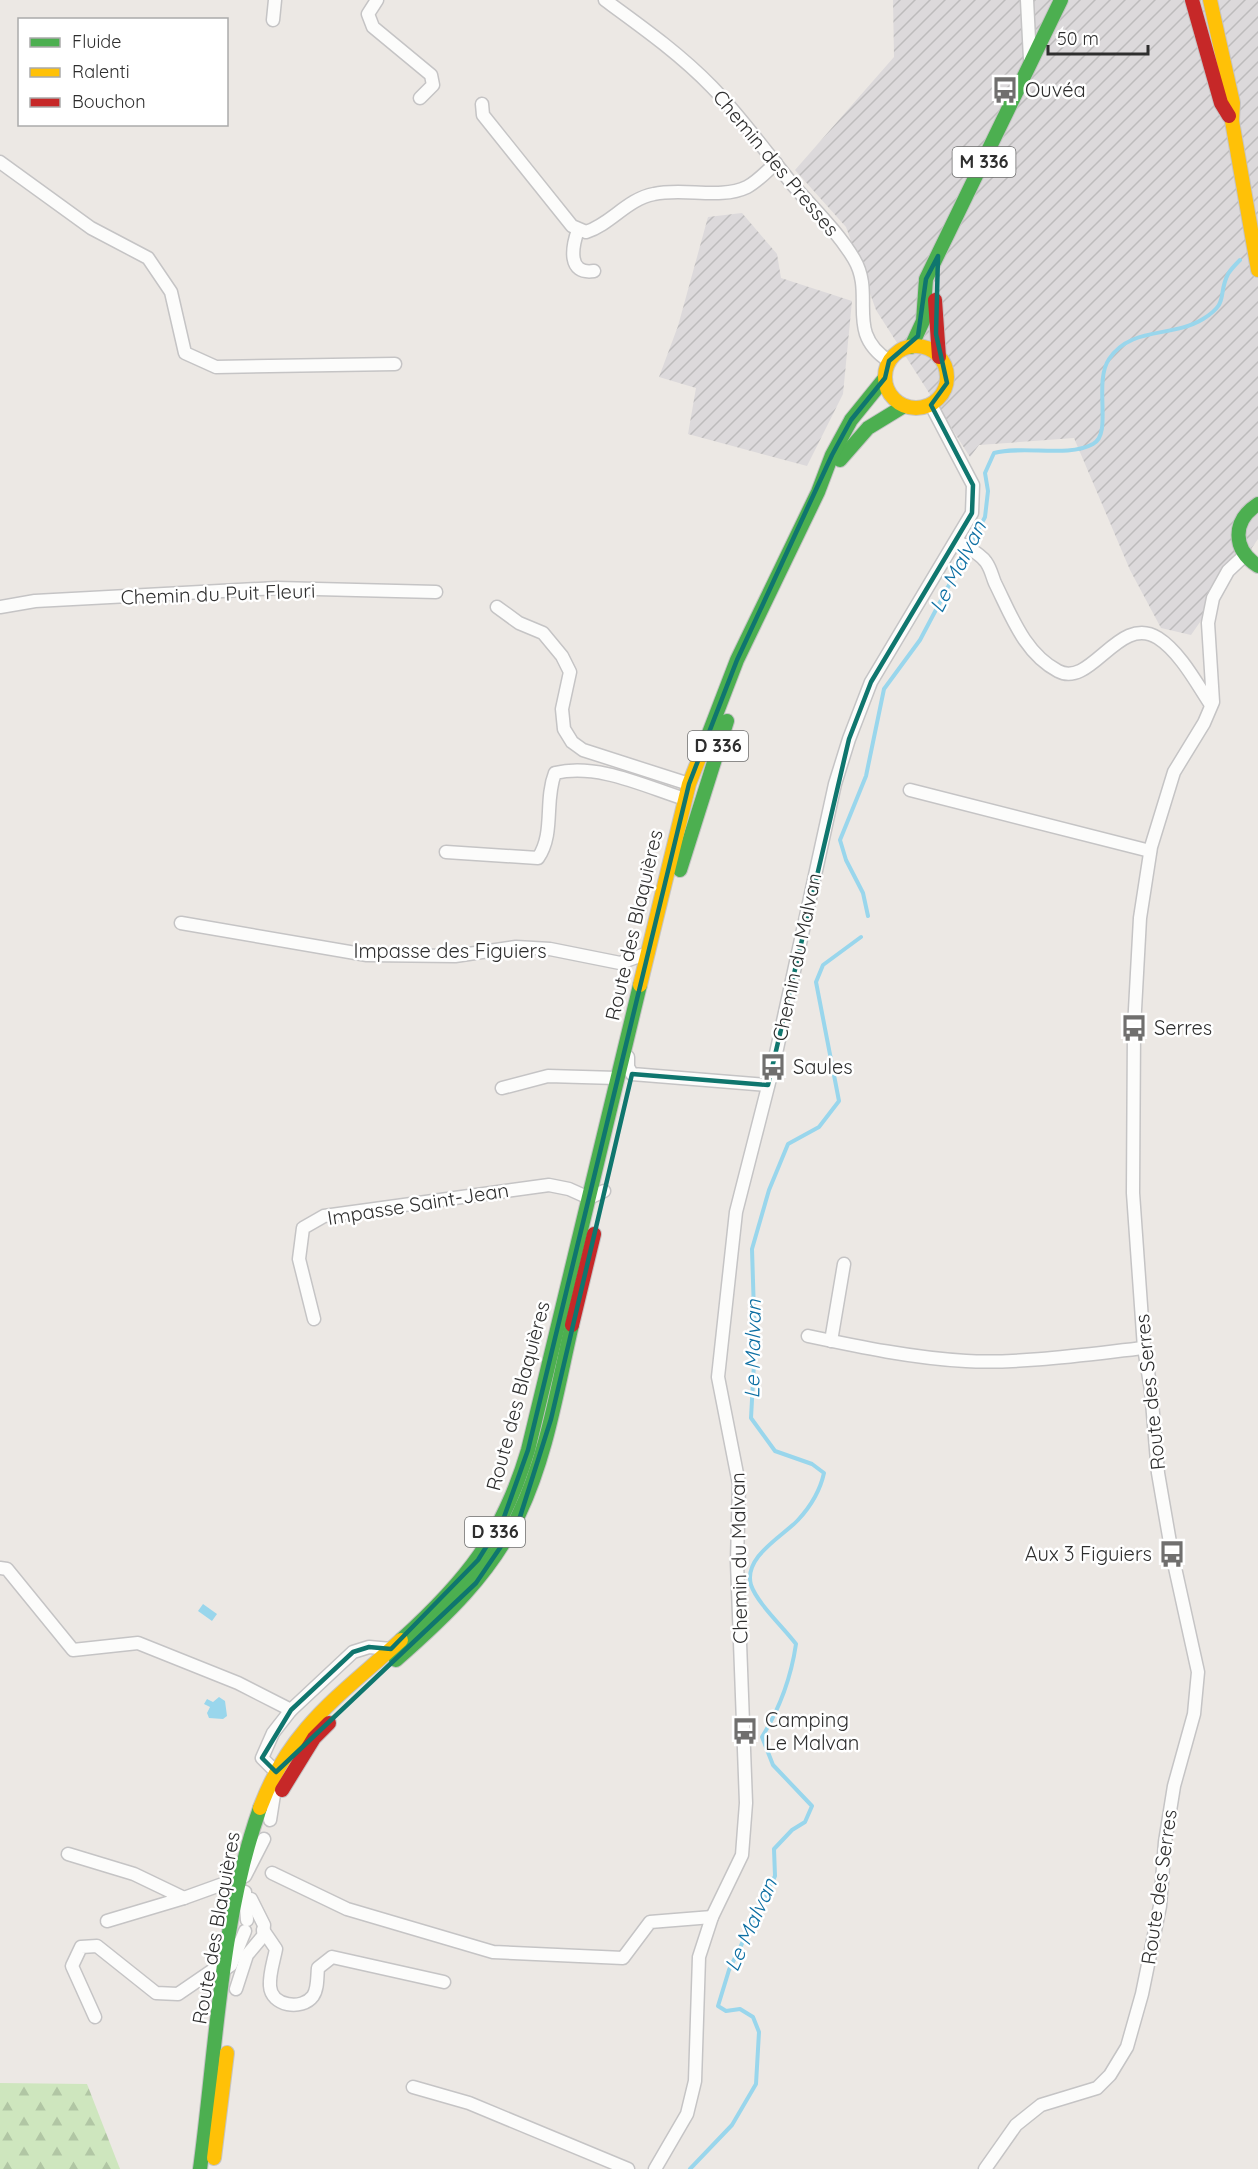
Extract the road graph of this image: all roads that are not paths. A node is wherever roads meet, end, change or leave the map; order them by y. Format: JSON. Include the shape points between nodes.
{"nodes":[{"id":1,"x":275,"y":0,"type":"edge"},
{"id":2,"x":377,"y":0,"type":"edge"},
{"id":3,"x":605,"y":0,"type":"edge"},
{"id":4,"x":1027,"y":0,"type":"edge"},
{"id":5,"x":1053,"y":0,"type":"edge"},
{"id":6,"x":1061,"y":0,"type":"edge"},
{"id":7,"x":1192,"y":0,"type":"edge"},
{"id":8,"x":1210,"y":0,"type":"edge"},
{"id":9,"x":273,"y":20,"type":"dead end"},
{"id":10,"x":1047,"y":26,"type":"junction"},
{"id":11,"x":1030,"y":68,"type":"junction"},
{"id":12,"x":420,"y":98,"type":"dead end"},
{"id":13,"x":482,"y":104,"type":"dead end"},
{"id":14,"x":1232,"y":121,"type":"junction"},
{"id":15,"x":0,"y":162,"type":"edge"},
{"id":16,"x":776,"y":163,"type":"junction"},
{"id":17,"x":578,"y":230,"type":"junction"},
{"id":18,"x":938,"y":256,"type":"junction"},
{"id":19,"x":1258,"y":270,"type":"edge"},
{"id":20,"x":594,"y":271,"type":"dead end"},
{"id":21,"x":911,"y":347,"type":"junction"},
{"id":22,"x":939,"y":357,"type":"junction"},
{"id":23,"x":889,"y":361,"type":"junction"},
{"id":24,"x":395,"y":364,"type":"dead end"},
{"id":25,"x":885,"y":378,"type":"junction"},
{"id":26,"x":931,"y":405,"type":"junction"},
{"id":27,"x":904,"y":406,"type":"junction"},
{"id":28,"x":818,"y":492,"type":"junction"},
{"id":29,"x":1257,"y":501,"type":"edge"},
{"id":30,"x":957,"y":541,"type":"junction"},
{"id":31,"x":1244,"y":556,"type":"junction"},
{"id":32,"x":1258,"y":566,"type":"edge"},
{"id":33,"x":436,"y":592,"type":"dead end"},
{"id":34,"x":766,"y":601,"type":"junction"},
{"id":35,"x":0,"y":607,"type":"edge"},
{"id":36,"x":497,"y":607,"type":"dead end"},
{"id":37,"x":1212,"y":669,"type":"junction"},
{"id":38,"x":1194,"y":680,"type":"junction"},
{"id":39,"x":1211,"y":705,"type":"junction"},
{"id":40,"x":689,"y":784,"type":"junction"},
{"id":41,"x":910,"y":790,"type":"dead end"},
{"id":42,"x":685,"y":799,"type":"junction"},
{"id":43,"x":1150,"y":851,"type":"junction"},
{"id":44,"x":446,"y":852,"type":"dead end"},
{"id":45,"x":181,"y":923,"type":"dead end"},
{"id":46,"x":648,"y":952,"type":"junction"},
{"id":47,"x":638,"y":992,"type":"junction"},
{"id":48,"x":632,"y":1074,"type":"junction"},
{"id":49,"x":617,"y":1078,"type":"junction"},
{"id":50,"x":768,"y":1085,"type":"junction"},
{"id":51,"x":502,"y":1088,"type":"dead end"},
{"id":52,"x":604,"y":1191,"type":"junction"},
{"id":53,"x":589,"y":1198,"type":"junction"},
{"id":54,"x":844,"y":1264,"type":"dead end"},
{"id":55,"x":314,"y":1320,"type":"dead end"},
{"id":56,"x":808,"y":1336,"type":"dead end"},
{"id":57,"x":831,"y":1341,"type":"junction"},
{"id":58,"x":1144,"y":1348,"type":"junction"},
{"id":59,"x":0,"y":1568,"type":"edge"},
{"id":60,"x":392,"y":1649,"type":"junction"},
{"id":61,"x":291,"y":1710,"type":"junction"},
{"id":62,"x":314,"y":1738,"type":"junction"},
{"id":63,"x":276,"y":1772,"type":"junction"},
{"id":64,"x":270,"y":1820,"type":"junction"},
{"id":65,"x":264,"y":1839,"type":"junction"},
{"id":66,"x":68,"y":1854,"type":"dead end"},
{"id":67,"x":272,"y":1873,"type":"dead end"},
{"id":68,"x":241,"y":1879,"type":"junction"},
{"id":69,"x":184,"y":1898,"type":"junction"},
{"id":70,"x":250,"y":1899,"type":"junction"},
{"id":71,"x":712,"y":1917,"type":"junction"},
{"id":72,"x":107,"y":1921,"type":"dead end"},
{"id":73,"x":246,"y":1926,"type":"junction"},
{"id":74,"x":263,"y":1930,"type":"junction"},
{"id":75,"x":225,"y":1969,"type":"junction"},
{"id":76,"x":444,"y":1982,"type":"dead end"},
{"id":77,"x":234,"y":2001,"type":"junction"},
{"id":78,"x":95,"y":2017,"type":"dead end"},
{"id":79,"x":226,"y":2059,"type":"junction"},
{"id":80,"x":413,"y":2087,"type":"dead end"},
{"id":81,"x":200,"y":2169,"type":"edge"},
{"id":82,"x":213,"y":2169,"type":"edge"},
{"id":83,"x":628,"y":2169,"type":"edge"},
{"id":84,"x":655,"y":2169,"type":"edge"},
{"id":85,"x":986,"y":2169,"type":"edge"}],
"edges":[{"from":1,"to":9,"type":"street"},
{"from":2,"to":12,"type":"street","via":[[368,14],[374,27],[431,75],[433,85]]},
{"from":3,"to":16,"type":"street","name":"Chemin des Presses","via":[[698,73]]},
{"from":4,"to":11,"type":"street"},
{"from":5,"to":10,"type":"main road","number":"M 336"},
{"from":6,"to":10,"type":"main road","number":"M 336"},
{"from":7,"to":14,"type":"main road","via":[[1221,103]]},
{"from":8,"to":14,"type":"main road","via":[[1233,103]]},
{"from":10,"to":11,"type":"main road","number":"M 336"},
{"from":11,"to":18,"type":"main road","number":"M 336"},
{"from":13,"to":17,"type":"street","via":[[483,115]]},
{"from":14,"to":19,"type":"main road"},
{"from":15,"to":24,"type":"street","via":[[91,228],[148,258],[171,292],[185,353],[216,367]]},
{"from":16,"to":17,"type":"street","via":[[747,187],[726,193],[689,190],[654,194],[629,203],[598,228]]},
{"from":16,"to":23,"type":"street","name":"Chemin des Presses","via":[[858,266],[866,337]]},
{"from":17,"to":20,"type":"street","via":[[573,261],[585,273]]},
{"from":18,"to":21,"type":"main road","number":"M 336","via":[[926,279],[923,321]]},
{"from":18,"to":22,"type":"main road","number":"M 336","via":[[934,309]]},
{"from":21,"to":22,"type":"main road","via":[[923,347]]},
{"from":21,"to":23,"type":"main road"},
{"from":22,"to":26,"type":"main road","via":[[947,382]]},
{"from":23,"to":25,"type":"main road"},
{"from":25,"to":27,"type":"main road","via":[[890,395]]},
{"from":25,"to":28,"type":"main road","via":[[851,420]]},
{"from":26,"to":27,"type":"main road"},
{"from":26,"to":30,"type":"street","name":"Chemin du Malvan","via":[[973,485],[972,513]]},
{"from":27,"to":28,"type":"main road","via":[[868,425]]},
{"from":28,"to":34,"type":"main road","name":"Route des Blaquières","number":"D 336"},
{"from":29,"to":31,"type":"main road","via":[[1237,528],[1237,543]]},
{"from":30,"to":38,"type":"street","via":[[983,558],[1019,630],[1039,658],[1059,671],[1067,674],[1081,670],[1119,641],[1142,633],[1165,644]]},
{"from":30,"to":50,"type":"street","name":"Chemin du Malvan","via":[[871,682],[849,739],[835,784]]},
{"from":31,"to":32,"type":"main road"},
{"from":31,"to":37,"type":"street","name":"Route des Serres","via":[[1228,571],[1211,604],[1208,623]]},
{"from":33,"to":35,"type":"street","name":"Chemin du Puit Fleuri","via":[[277,588]]},
{"from":34,"to":40,"type":"main road","name":"Route des Blaquières","number":"D 336","via":[[737,660]]},
{"from":34,"to":48,"type":"main road","name":"Route des Blaquières","number":"D 336","via":[[698,807]]},
{"from":36,"to":40,"type":"street","via":[[519,624],[543,633],[562,656],[570,672],[562,709],[564,729],[572,742],[583,750]]},
{"from":37,"to":38,"type":"street","via":[[1204,680]]},
{"from":37,"to":39,"type":"street","name":"Route des Serres"},
{"from":38,"to":39,"type":"street"},
{"from":39,"to":43,"type":"street","name":"Route des Serres","via":[[1174,772]]},
{"from":40,"to":42,"type":"main road","name":"Route des Blaquières","number":"D 336"},
{"from":41,"to":43,"type":"street"},
{"from":42,"to":44,"type":"street","via":[[598,772],[555,773],[547,845],[538,858]]},
{"from":42,"to":46,"type":"main road","name":"Route des Blaquières","number":"D 336"},
{"from":43,"to":58,"type":"street","name":"Route des Serres","via":[[1140,918],[1134,1028],[1133,1193]]},
{"from":45,"to":46,"type":"street","name":"Impasse des Figuiers","via":[[367,955],[455,956],[516,947],[620,963]]},
{"from":46,"to":47,"type":"main road","name":"Route des Blaquières","number":"D 336"},
{"from":47,"to":48,"type":"street","via":[[639,1009],[627,1061]]},
{"from":47,"to":49,"type":"main road","name":"Route des Blaquières","number":"D 336"},
{"from":48,"to":50,"type":"street"},
{"from":48,"to":52,"type":"main road","name":"Route des Blaquières","number":"D 336"},
{"from":49,"to":51,"type":"street","via":[[549,1076]]},
{"from":49,"to":53,"type":"main road","name":"Route des Blaquières","number":"D 336"},
{"from":50,"to":71,"type":"street","name":"Chemin du Malvan","via":[[736,1212],[718,1377],[739,1485],[736,1562],[746,1803],[742,1855]]},
{"from":52,"to":53,"type":"street"},
{"from":52,"to":62,"type":"main road","name":"Route des Blaquières","number":"D 336","via":[[551,1419],[519,1520],[476,1583]]},
{"from":53,"to":55,"type":"street","name":"Impasse Saint-Jean","via":[[549,1185],[324,1216],[303,1228],[299,1259]]},
{"from":53,"to":60,"type":"main road","name":"Route des Blaquières","number":"D 336","via":[[528,1450],[503,1520],[478,1560],[454,1588]]},
{"from":54,"to":57,"type":"street"},
{"from":56,"to":57,"type":"street"},
{"from":57,"to":58,"type":"street","via":[[968,1361]]},
{"from":58,"to":85,"type":"street","name":"Route des Serres","via":[[1158,1473],[1198,1672],[1194,1714],[1174,1786],[1164,1842],[1160,1906],[1127,2047],[1110,2074],[1097,2088],[1041,2105],[1016,2125]]},
{"from":59,"to":61,"type":"street","via":[[7,1569],[73,1650],[138,1643],[238,1683]]},
{"from":60,"to":61,"type":"street","via":[[369,1647],[352,1652]]},
{"from":60,"to":63,"type":"main road","name":"Route des Blaquières","number":"D 336","via":[[334,1699],[296,1739]]},
{"from":61,"to":63,"type":"street","via":[[273,1733],[262,1758]]},
{"from":62,"to":63,"type":"street","via":[[305,1740],[286,1767]]},
{"from":62,"to":64,"type":"main road","name":"Route des Blaquières","number":"D 336","via":[[285,1784]]},
{"from":63,"to":64,"type":"street"},
{"from":63,"to":68,"type":"main road","name":"Route des Blaquières","number":"D 336","via":[[258,1815]]},
{"from":64,"to":65,"type":"main road","name":"Route des Blaquières","number":"D 336"},
{"from":65,"to":68,"type":"street","via":[[248,1873]]},
{"from":65,"to":70,"type":"main road","name":"Route des Blaquières","number":"D 336"},
{"from":66,"to":69,"type":"street","via":[[134,1874]]},
{"from":67,"to":71,"type":"street","via":[[347,1909],[493,1952],[623,1958],[650,1922]]},
{"from":68,"to":69,"type":"street"},
{"from":68,"to":73,"type":"street","via":[[245,1886]]},
{"from":68,"to":75,"type":"main road","name":"Route des Blaquières","number":"D 336"},
{"from":69,"to":72,"type":"street"},
{"from":70,"to":73,"type":"main road","name":"Route des Blaquières","number":"D 336"},
{"from":70,"to":74,"type":"street"},
{"from":71,"to":84,"type":"street","name":"Chemin du Malvan","via":[[699,1957],[694,2081],[687,2114]]},
{"from":73,"to":75,"type":"street","via":[[231,1965]]},
{"from":73,"to":77,"type":"main road","name":"Route des Blaquières","number":"D 336"},
{"from":74,"to":76,"type":"street","via":[[276,1949],[270,1987],[275,1998],[286,2005],[308,2002],[315,1994],[318,1968],[333,1957]]},
{"from":74,"to":77,"type":"street","via":[[263,1936],[247,1955]]},
{"from":75,"to":78,"type":"street","via":[[213,1970],[178,1994],[156,1993],[97,1946],[81,1947],[72,1966]]},
{"from":75,"to":79,"type":"street","via":[[231,1979],[222,2048]]},
{"from":75,"to":81,"type":"main road","name":"Route des Blaquières","number":"D 336"},
{"from":77,"to":79,"type":"main road","name":"Route des Blaquières","number":"D 336"},
{"from":79,"to":82,"type":"main road","name":"Route des Blaquières","number":"D 336"},
{"from":80,"to":83,"type":"street","via":[[469,2103]]}]}
